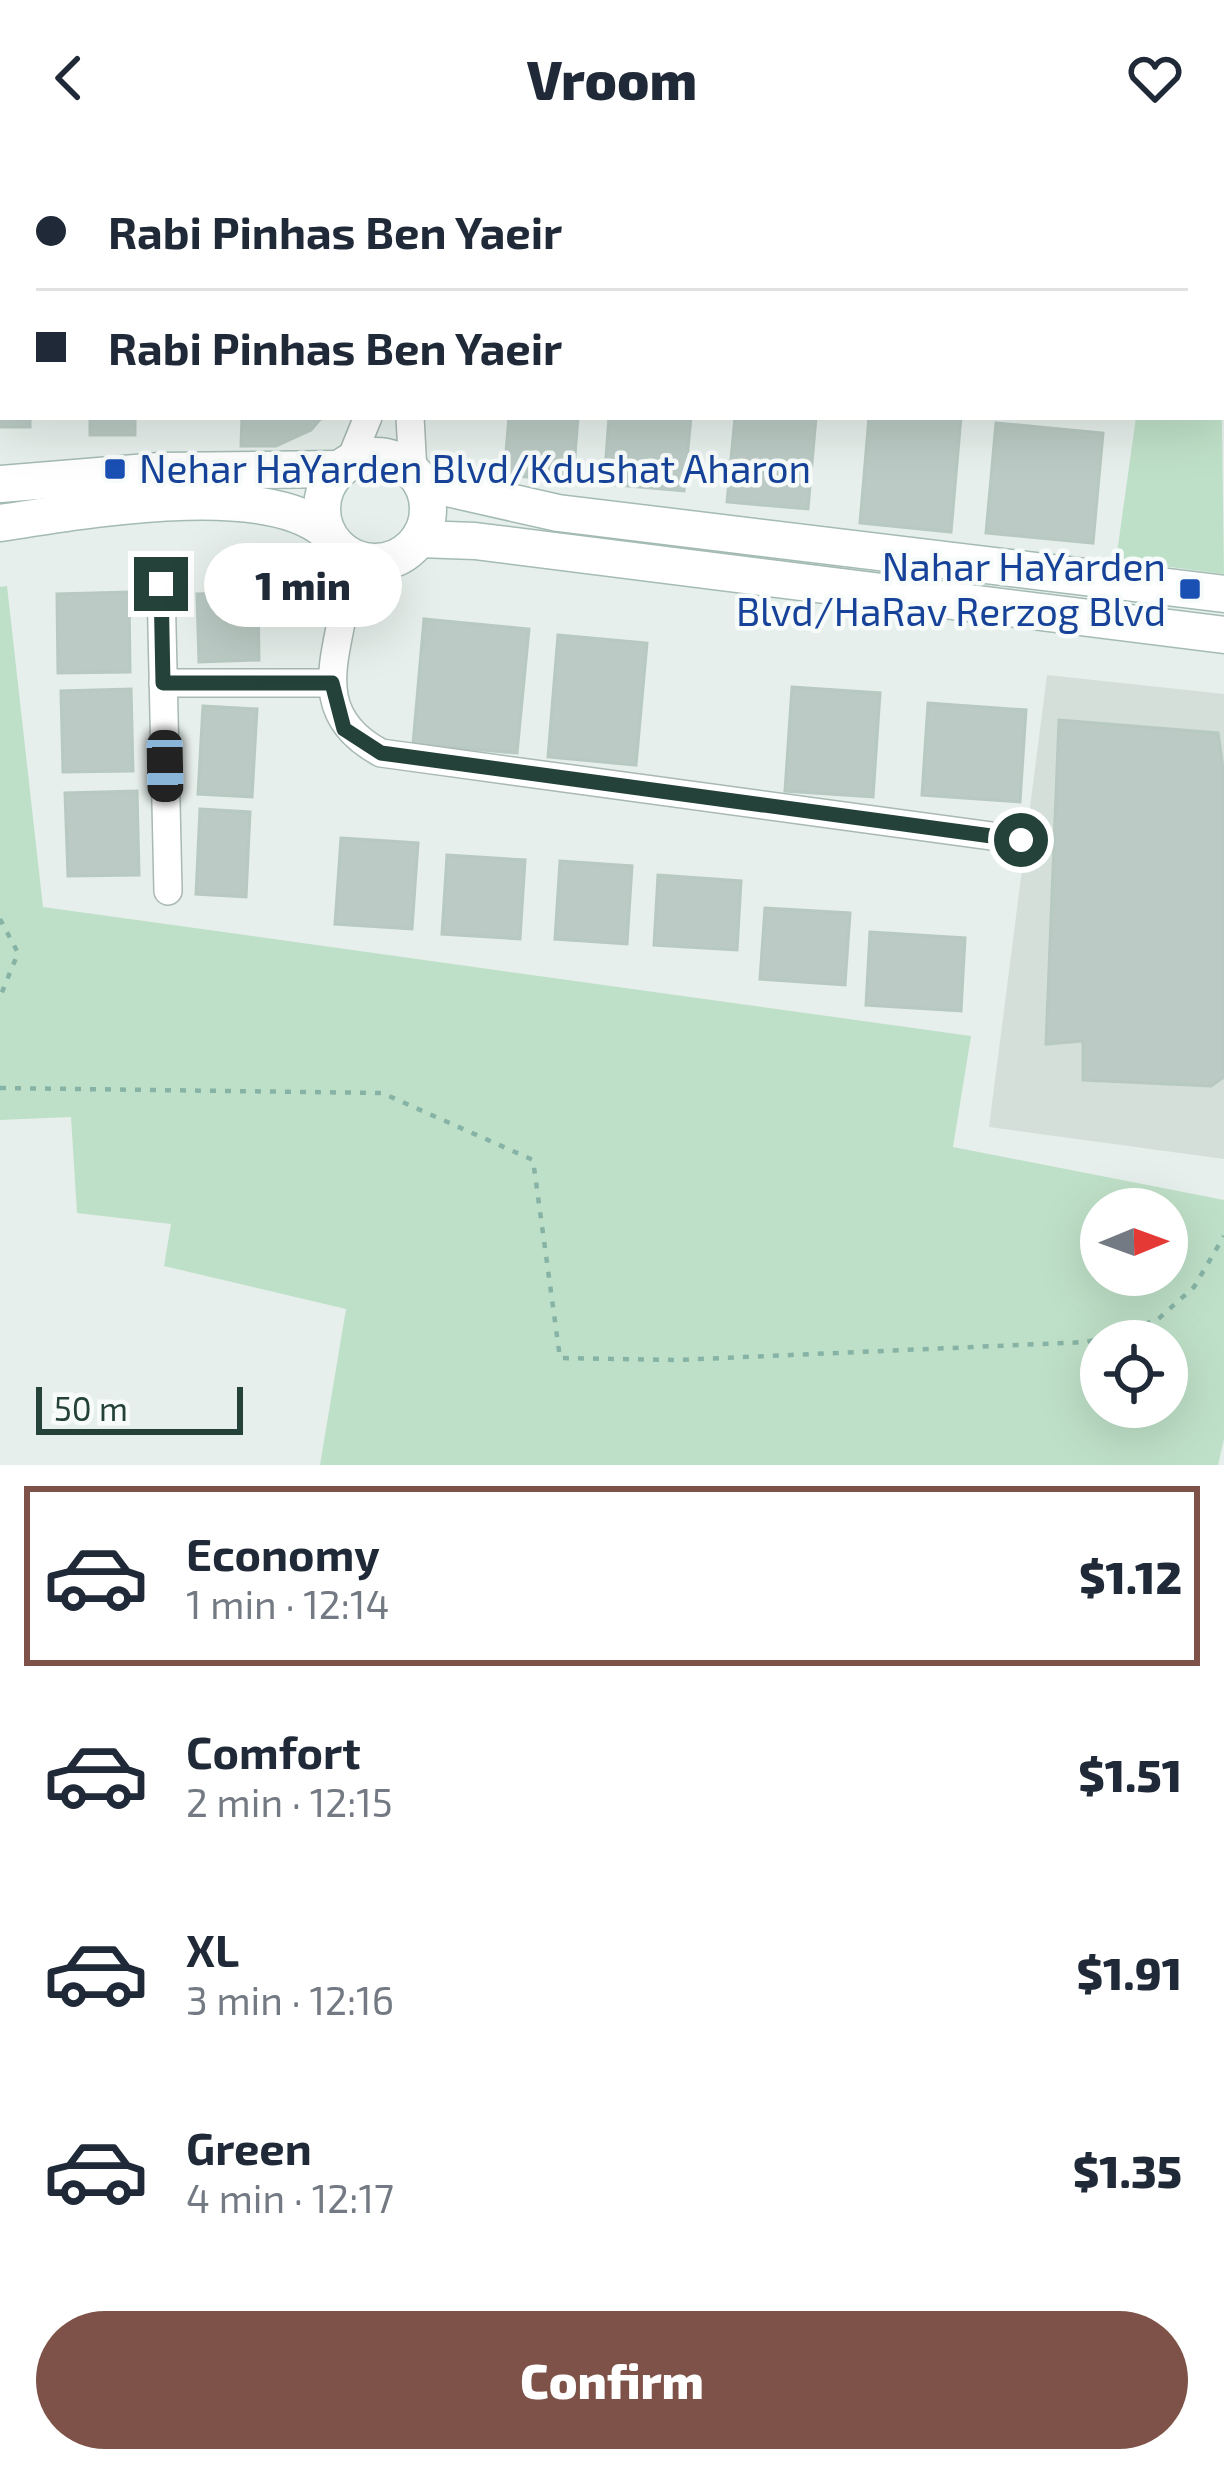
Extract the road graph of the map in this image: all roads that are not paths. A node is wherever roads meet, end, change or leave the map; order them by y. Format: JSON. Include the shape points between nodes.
{"nodes":[{"id":1,"x":366,"y":420,"type":"edge"},
{"id":2,"x":410,"y":420,"type":"edge"},
{"id":3,"x":344,"y":465,"type":"junction"},
{"id":4,"x":417,"y":477,"type":"junction"},
{"id":5,"x":0,"y":484,"type":"edge"},
{"id":6,"x":0,"y":523,"type":"edge"},
{"id":7,"x":419,"y":539,"type":"junction"},
{"id":8,"x":337,"y":543,"type":"junction"},
{"id":9,"x":384,"y":561,"type":"junction"},
{"id":10,"x":161,"y":584,"type":"dead end"},
{"id":11,"x":1224,"y":594,"type":"edge"},
{"id":12,"x":341,"y":619,"type":"junction"},
{"id":13,"x":1224,"y":635,"type":"edge"},
{"id":14,"x":163,"y":683,"type":"junction"},
{"id":15,"x":332,"y":683,"type":"junction"},
{"id":16,"x":1021,"y":840,"type":"dead end"},
{"id":17,"x":168,"y":891,"type":"dead end"}],
"edges":[{"from":1,"to":3,"type":"street"},
{"from":2,"to":4,"type":"street"},
{"from":3,"to":4,"type":"main road","via":[[377,455]]},
{"from":3,"to":5,"type":"main road"},
{"from":3,"to":8,"type":"main road","via":[[322,499]]},
{"from":4,"to":7,"type":"main road","via":[[428,511]]},
{"from":4,"to":11,"type":"main road","via":[[558,513]]},
{"from":6,"to":8,"type":"main road","via":[[249,501],[300,512]]},
{"from":7,"to":9,"type":"main road"},
{"from":7,"to":13,"type":"main road"},
{"from":8,"to":9,"type":"main road"},
{"from":8,"to":12,"type":"street"},
{"from":9,"to":12,"type":"street"},
{"from":10,"to":14,"type":"street"},
{"from":12,"to":15,"type":"street"},
{"from":14,"to":15,"type":"street"},
{"from":14,"to":17,"type":"street"},
{"from":15,"to":16,"type":"street","via":[[344,729],[402,759]]}]}
